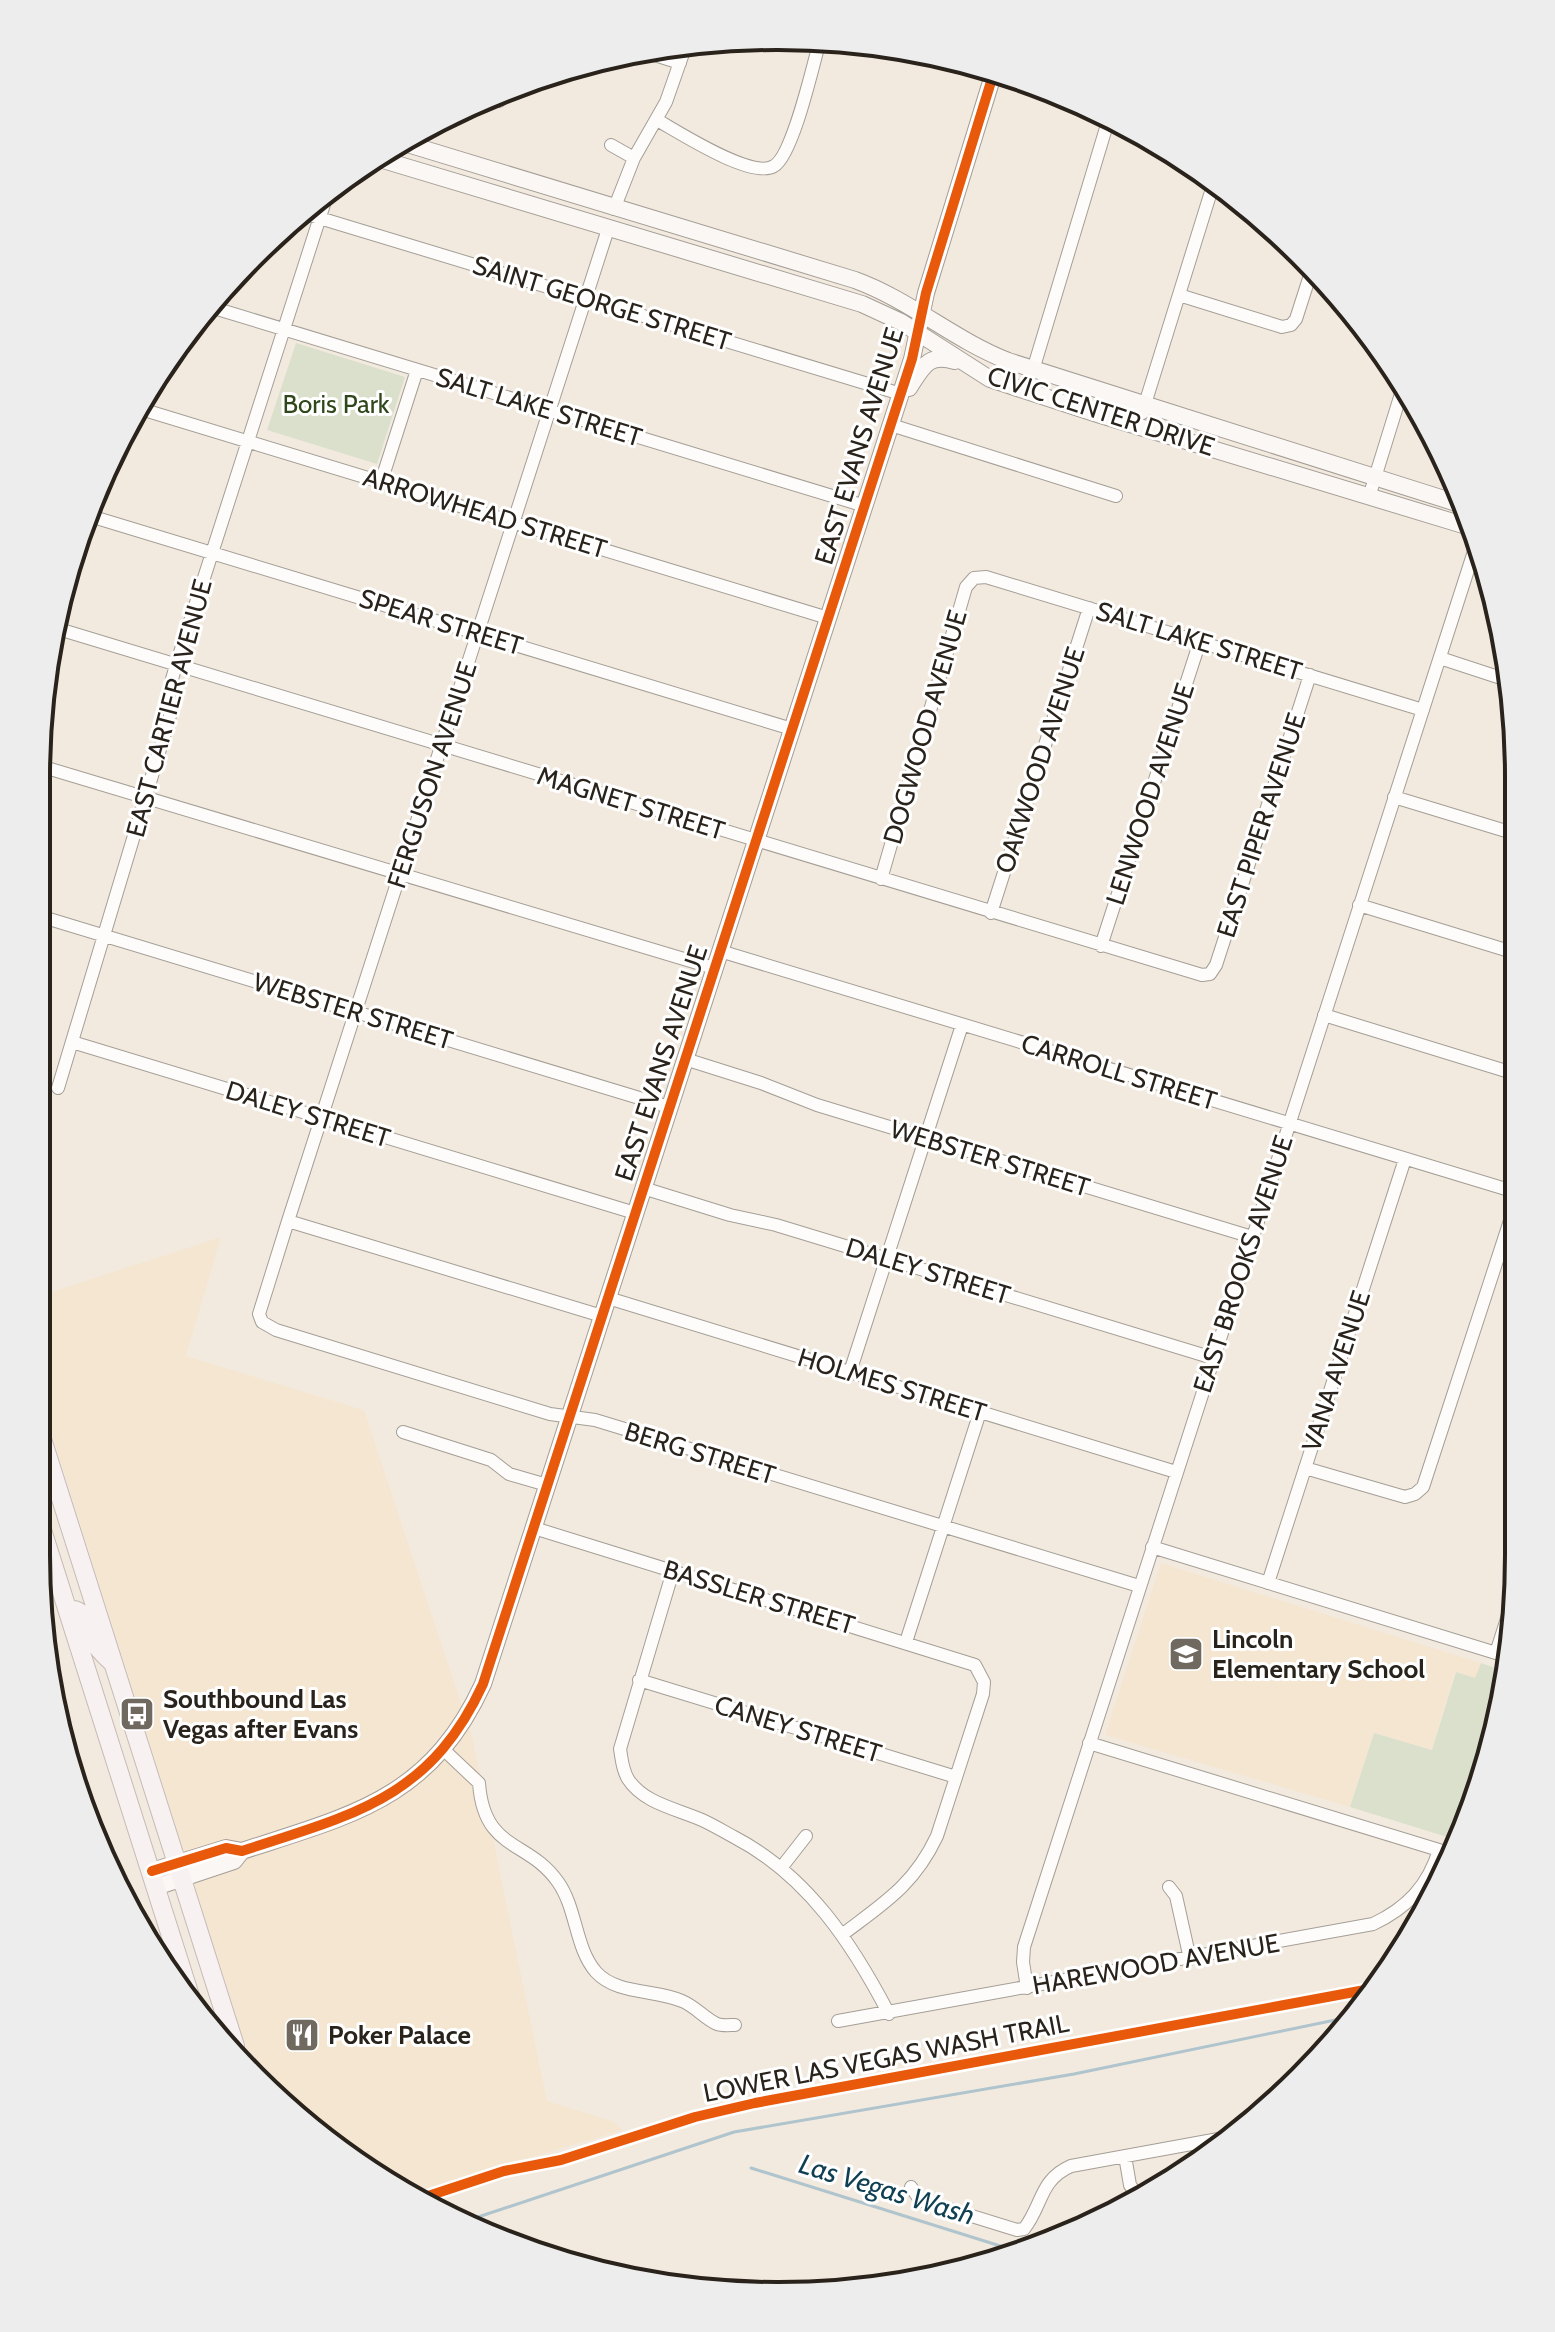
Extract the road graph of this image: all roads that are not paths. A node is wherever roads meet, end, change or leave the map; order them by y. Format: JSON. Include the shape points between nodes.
{"nodes":[{"id":1,"x":817,"y":52,"type":"edge"},
{"id":2,"x":682,"y":56,"type":"edge"},
{"id":3,"x":667,"y":59,"type":"edge"},
{"id":4,"x":680,"y":63,"type":"junction"},
{"id":5,"x":991,"y":83,"type":"edge"},
{"id":6,"x":657,"y":120,"type":"junction"},
{"id":7,"x":1106,"y":129,"type":"edge"},
{"id":8,"x":611,"y":145,"type":"dead end"},
{"id":9,"x":415,"y":146,"type":"edge"},
{"id":10,"x":405,"y":153,"type":"edge"},
{"id":11,"x":634,"y":158,"type":"junction"},
{"id":12,"x":455,"y":159,"type":"junction"},
{"id":13,"x":390,"y":162,"type":"edge"},
{"id":14,"x":1211,"y":193,"type":"edge"},
{"id":15,"x":538,"y":208,"type":"junction"},
{"id":16,"x":614,"y":209,"type":"junction"},
{"id":17,"x":322,"y":211,"type":"edge"},
{"id":18,"x":315,"y":217,"type":"edge"},
{"id":19,"x":320,"y":218,"type":"junction"},
{"id":20,"x":679,"y":228,"type":"junction"},
{"id":21,"x":608,"y":229,"type":"junction"},
{"id":22,"x":1308,"y":281,"type":"edge"},
{"id":23,"x":1179,"y":295,"type":"junction"},
{"id":24,"x":585,"y":299,"type":"junction"},
{"id":25,"x":221,"y":310,"type":"edge"},
{"id":26,"x":922,"y":312,"type":"junction"},
{"id":27,"x":284,"y":329,"type":"junction"},
{"id":28,"x":918,"y":333,"type":"junction"},
{"id":29,"x":971,"y":367,"type":"junction"},
{"id":30,"x":417,"y":370,"type":"junction"},
{"id":31,"x":1033,"y":370,"type":"junction"},
{"id":32,"x":900,"y":398,"type":"junction"},
{"id":33,"x":1399,"y":400,"type":"edge"},
{"id":34,"x":1145,"y":404,"type":"junction"},
{"id":35,"x":550,"y":410,"type":"junction"},
{"id":36,"x":149,"y":411,"type":"edge"},
{"id":37,"x":1097,"y":414,"type":"junction"},
{"id":38,"x":891,"y":425,"type":"junction"},
{"id":39,"x":248,"y":441,"type":"junction"},
{"id":40,"x":1375,"y":476,"type":"junction"},
{"id":41,"x":381,"y":482,"type":"junction"},
{"id":42,"x":1116,"y":496,"type":"dead end"},
{"id":43,"x":1369,"y":497,"type":"junction"},
{"id":44,"x":1451,"y":501,"type":"edge"},
{"id":45,"x":865,"y":506,"type":"junction"},
{"id":46,"x":1455,"y":514,"type":"edge"},
{"id":47,"x":98,"y":518,"type":"edge"},
{"id":48,"x":1449,"y":521,"type":"junction"},
{"id":49,"x":514,"y":522,"type":"junction"},
{"id":50,"x":1459,"y":524,"type":"edge"},
{"id":51,"x":212,"y":553,"type":"junction"},
{"id":52,"x":1471,"y":560,"type":"edge"},
{"id":53,"x":974,"y":578,"type":"joint"},
{"id":54,"x":1089,"y":608,"type":"junction"},
{"id":55,"x":828,"y":618,"type":"junction"},
{"id":56,"x":65,"y":631,"type":"edge"},
{"id":57,"x":478,"y":633,"type":"junction"},
{"id":58,"x":1200,"y":641,"type":"junction"},
{"id":59,"x":1440,"y":658,"type":"junction"},
{"id":60,"x":176,"y":665,"type":"junction"},
{"id":61,"x":1310,"y":675,"type":"junction"},
{"id":62,"x":1498,"y":677,"type":"edge"},
{"id":63,"x":1423,"y":710,"type":"junction"},
{"id":64,"x":792,"y":729,"type":"junction"},
{"id":65,"x":442,"y":745,"type":"junction"},
{"id":66,"x":50,"y":769,"type":"edge"},
{"id":67,"x":1394,"y":797,"type":"junction"},
{"id":68,"x":147,"y":798,"type":"junction"},
{"id":69,"x":1505,"y":831,"type":"edge"},
{"id":70,"x":755,"y":841,"type":"junction"},
{"id":71,"x":400,"y":874,"type":"junction"},
{"id":72,"x":881,"y":879,"type":"junction"},
{"id":73,"x":1359,"y":905,"type":"junction"},
{"id":74,"x":991,"y":913,"type":"junction"},
{"id":75,"x":50,"y":919,"type":"edge"},
{"id":76,"x":104,"y":936,"type":"junction"},
{"id":77,"x":1101,"y":946,"type":"junction"},
{"id":78,"x":1505,"y":950,"type":"edge"},
{"id":79,"x":720,"y":951,"type":"junction"},
{"id":80,"x":714,"y":968,"type":"junction"},
{"id":81,"x":1210,"y":974,"type":"joint"},
{"id":82,"x":356,"y":1012,"type":"junction"},
{"id":83,"x":1324,"y":1015,"type":"junction"},
{"id":84,"x":962,"y":1025,"type":"junction"},
{"id":85,"x":72,"y":1042,"type":"junction"},
{"id":86,"x":685,"y":1059,"type":"junction"},
{"id":87,"x":1505,"y":1071,"type":"edge"},
{"id":88,"x":58,"y":1088,"type":"dead end"},
{"id":89,"x":669,"y":1107,"type":"junction"},
{"id":90,"x":321,"y":1118,"type":"junction"},
{"id":91,"x":1289,"y":1124,"type":"junction"},
{"id":92,"x":925,"y":1138,"type":"junction"},
{"id":93,"x":1405,"y":1159,"type":"junction"},
{"id":94,"x":643,"y":1188,"type":"junction"},
{"id":95,"x":1505,"y":1189,"type":"edge"},
{"id":96,"x":635,"y":1213,"type":"junction"},
{"id":97,"x":288,"y":1221,"type":"junction"},
{"id":98,"x":1505,"y":1236,"type":"edge"},
{"id":99,"x":1252,"y":1237,"type":"junction"},
{"id":100,"x":887,"y":1258,"type":"junction"},
{"id":101,"x":608,"y":1298,"type":"junction"},
{"id":102,"x":602,"y":1316,"type":"junction"},
{"id":103,"x":262,"y":1322,"type":"joint"},
{"id":104,"x":1213,"y":1358,"type":"junction"},
{"id":105,"x":850,"y":1372,"type":"junction"},
{"id":106,"x":980,"y":1412,"type":"junction"},
{"id":107,"x":569,"y":1417,"type":"junction"},
{"id":108,"x":403,"y":1432,"type":"dead end"},
{"id":109,"x":50,"y":1463,"type":"edge"},
{"id":110,"x":1305,"y":1468,"type":"junction"},
{"id":111,"x":1176,"y":1472,"type":"junction"},
{"id":112,"x":547,"y":1485,"type":"junction"},
{"id":113,"x":943,"y":1527,"type":"junction"},
{"id":114,"x":534,"y":1528,"type":"junction"},
{"id":115,"x":1152,"y":1547,"type":"junction"},
{"id":116,"x":50,"y":1549,"type":"edge"},
{"id":117,"x":50,"y":1553,"type":"edge"},
{"id":118,"x":673,"y":1571,"type":"junction"},
{"id":119,"x":1268,"y":1583,"type":"junction"},
{"id":120,"x":1139,"y":1586,"type":"junction"},
{"id":121,"x":91,"y":1590,"type":"junction"},
{"id":122,"x":68,"y":1610,"type":"junction"},
{"id":123,"x":906,"y":1642,"type":"junction"},
{"id":124,"x":1498,"y":1654,"type":"edge"},
{"id":125,"x":115,"y":1665,"type":"junction"},
{"id":126,"x":639,"y":1680,"type":"junction"},
{"id":127,"x":1089,"y":1743,"type":"junction"},
{"id":128,"x":444,"y":1750,"type":"junction"},
{"id":129,"x":956,"y":1777,"type":"junction"},
{"id":130,"x":806,"y":1836,"type":"dead end"},
{"id":131,"x":1439,"y":1850,"type":"joint"},
{"id":132,"x":781,"y":1868,"type":"junction"},
{"id":133,"x":181,"y":1870,"type":"junction"},
{"id":134,"x":154,"y":1879,"type":"junction"},
{"id":135,"x":1169,"y":1887,"type":"dead end"},
{"id":136,"x":843,"y":1934,"type":"junction"},
{"id":137,"x":1190,"y":1959,"type":"junction"},
{"id":138,"x":178,"y":1966,"type":"edge"},
{"id":139,"x":212,"y":1973,"type":"junction"},
{"id":140,"x":191,"y":1984,"type":"edge"},
{"id":141,"x":1027,"y":1988,"type":"junction"},
{"id":142,"x":889,"y":2014,"type":"junction"},
{"id":143,"x":838,"y":2021,"type":"dead end"},
{"id":144,"x":735,"y":2025,"type":"dead end"},
{"id":145,"x":231,"y":2034,"type":"edge"},
{"id":146,"x":1207,"y":2141,"type":"edge"},
{"id":147,"x":1125,"y":2156,"type":"junction"},
{"id":148,"x":911,"y":2187,"type":"dead end"},
{"id":149,"x":1133,"y":2189,"type":"edge"}],
"edges":[{"from":1,"to":6,"type":"street","via":[[788,151],[775,166],[754,167],[711,151]]},
{"from":2,"to":4,"type":"street"},
{"from":3,"to":4,"type":"street"},
{"from":4,"to":6,"type":"street"},
{"from":5,"to":26,"type":"main road","name":"EAST EVANS AVENUE"},
{"from":6,"to":11,"type":"street"},
{"from":7,"to":31,"type":"street"},
{"from":8,"to":11,"type":"street"},
{"from":9,"to":12,"type":"main road","name":"CIVIC CENTER DRIVE"},
{"from":10,"to":12,"type":"main road","via":[[446,164]]},
{"from":11,"to":16,"type":"street"},
{"from":12,"to":16,"type":"main road","name":"CIVIC CENTER DRIVE"},
{"from":13,"to":15,"type":"main road","name":"CIVIC CENTER DRIVE"},
{"from":14,"to":23,"type":"street"},
{"from":15,"to":16,"type":"main road","via":[[605,217]]},
{"from":15,"to":21,"type":"main road","name":"CIVIC CENTER DRIVE"},
{"from":16,"to":20,"type":"main road","name":"CIVIC CENTER DRIVE"},
{"from":17,"to":19,"type":"street","name":"EAST CARTIER AVENUE"},
{"from":18,"to":19,"type":"street","name":"SAINT GEORGE STREET"},
{"from":19,"to":24,"type":"street","name":"SAINT GEORGE STREET"},
{"from":19,"to":27,"type":"street","name":"EAST CARTIER AVENUE"},
{"from":20,"to":21,"type":"main road","via":[[623,222]]},
{"from":20,"to":26,"type":"main road","name":"CIVIC CENTER DRIVE","via":[[855,280]]},
{"from":21,"to":24,"type":"street","name":"FERGUSON AVENUE"},
{"from":21,"to":28,"type":"main road","name":"CIVIC CENTER DRIVE","via":[[862,304]]},
{"from":22,"to":23,"type":"street","via":[[1296,319],[1282,327]]},
{"from":23,"to":34,"type":"street"},
{"from":24,"to":32,"type":"street","name":"SAINT GEORGE STREET"},
{"from":24,"to":35,"type":"street","name":"FERGUSON AVENUE"},
{"from":25,"to":27,"type":"street","name":"SALT LAKE STREET"},
{"from":26,"to":28,"type":"main road","name":"EAST EVANS AVENUE"},
{"from":26,"to":31,"type":"main road","name":"CIVIC CENTER DRIVE","via":[[989,354]]},
{"from":27,"to":30,"type":"street","name":"SALT LAKE STREET"},
{"from":27,"to":39,"type":"street","name":"EAST CARTIER AVENUE"},
{"from":28,"to":29,"type":"main road","name":"CIVIC CENTER DRIVE"},
{"from":28,"to":32,"type":"main road","name":"EAST EVANS AVENUE"},
{"from":29,"to":32,"type":"main road","via":[[946,358],[930,360]]},
{"from":29,"to":37,"type":"main road","name":"CIVIC CENTER DRIVE","via":[[990,379]]},
{"from":30,"to":35,"type":"street","name":"SALT LAKE STREET"},
{"from":30,"to":41,"type":"street"},
{"from":31,"to":34,"type":"main road","name":"CIVIC CENTER DRIVE"},
{"from":32,"to":38,"type":"main road","name":"EAST EVANS AVENUE"},
{"from":33,"to":40,"type":"street"},
{"from":34,"to":37,"type":"main road","via":[[1135,413]]},
{"from":34,"to":40,"type":"main road","name":"CIVIC CENTER DRIVE"},
{"from":35,"to":45,"type":"street","name":"SALT LAKE STREET"},
{"from":35,"to":49,"type":"street","name":"FERGUSON AVENUE"},
{"from":36,"to":39,"type":"street","name":"ARROWHEAD STREET"},
{"from":37,"to":43,"type":"main road","name":"CIVIC CENTER DRIVE"},
{"from":38,"to":42,"type":"street"},
{"from":38,"to":45,"type":"main road","name":"EAST EVANS AVENUE"},
{"from":39,"to":41,"type":"street","name":"ARROWHEAD STREET"},
{"from":39,"to":51,"type":"street","name":"EAST CARTIER AVENUE"},
{"from":40,"to":43,"type":"street"},
{"from":40,"to":44,"type":"main road","name":"CIVIC CENTER DRIVE"},
{"from":41,"to":49,"type":"street","name":"ARROWHEAD STREET"},
{"from":43,"to":48,"type":"main road","name":"CIVIC CENTER DRIVE"},
{"from":45,"to":55,"type":"main road","name":"EAST EVANS AVENUE"},
{"from":46,"to":48,"type":"main road"},
{"from":47,"to":51,"type":"street","name":"SPEAR STREET"},
{"from":48,"to":50,"type":"main road","name":"CIVIC CENTER DRIVE"},
{"from":49,"to":55,"type":"street","name":"ARROWHEAD STREET"},
{"from":49,"to":57,"type":"street","name":"FERGUSON AVENUE"},
{"from":51,"to":57,"type":"street","name":"SPEAR STREET"},
{"from":51,"to":60,"type":"street","name":"EAST CARTIER AVENUE"},
{"from":52,"to":59,"type":"street","name":"EAST BROOKS AVENUE"},
{"from":53,"to":54,"type":"street","name":"SALT LAKE STREET"},
{"from":53,"to":72,"type":"street","name":"DOGWOOD AVENUE","via":[[966,587]]},
{"from":54,"to":58,"type":"street","name":"SALT LAKE STREET"},
{"from":54,"to":74,"type":"street","name":"OAKWOOD AVENUE"},
{"from":55,"to":64,"type":"main road","name":"EAST EVANS AVENUE"},
{"from":56,"to":60,"type":"street","name":"MAGNET STREET"},
{"from":57,"to":64,"type":"street","name":"SPEAR STREET"},
{"from":57,"to":65,"type":"street","name":"FERGUSON AVENUE"},
{"from":58,"to":61,"type":"street","name":"SALT LAKE STREET"},
{"from":58,"to":77,"type":"street","name":"LENWOOD AVENUE"},
{"from":59,"to":62,"type":"street"},
{"from":59,"to":63,"type":"street","name":"EAST BROOKS AVENUE"},
{"from":60,"to":65,"type":"street","name":"MAGNET STREET"},
{"from":60,"to":68,"type":"street","name":"EAST CARTIER AVENUE","via":[[169,690],[170,716]]},
{"from":61,"to":63,"type":"street","name":"SALT LAKE STREET"},
{"from":61,"to":81,"type":"street","name":"EAST PIPER AVENUE"},
{"from":63,"to":67,"type":"street","name":"EAST BROOKS AVENUE"},
{"from":64,"to":70,"type":"main road","name":"EAST EVANS AVENUE"},
{"from":65,"to":70,"type":"street","name":"MAGNET STREET"},
{"from":65,"to":71,"type":"street","name":"FERGUSON AVENUE"},
{"from":66,"to":68,"type":"street"},
{"from":67,"to":69,"type":"street"},
{"from":67,"to":73,"type":"street","name":"EAST BROOKS AVENUE"},
{"from":68,"to":71,"type":"street"},
{"from":68,"to":76,"type":"street","name":"EAST CARTIER AVENUE"},
{"from":70,"to":72,"type":"street","name":"MAGNET STREET"},
{"from":70,"to":79,"type":"main road","name":"EAST EVANS AVENUE"},
{"from":71,"to":80,"type":"street"},
{"from":71,"to":82,"type":"street","name":"FERGUSON AVENUE"},
{"from":72,"to":74,"type":"street","name":"MAGNET STREET"},
{"from":73,"to":78,"type":"street"},
{"from":73,"to":83,"type":"street","name":"EAST BROOKS AVENUE"},
{"from":74,"to":77,"type":"street","name":"MAGNET STREET"},
{"from":75,"to":76,"type":"street","name":"WEBSTER STREET"},
{"from":76,"to":82,"type":"street","name":"WEBSTER STREET"},
{"from":76,"to":85,"type":"street","name":"EAST CARTIER AVENUE"},
{"from":77,"to":81,"type":"street","name":"MAGNET STREET"},
{"from":79,"to":80,"type":"main road","name":"EAST EVANS AVENUE"},
{"from":79,"to":84,"type":"street","name":"CARROLL STREET"},
{"from":80,"to":86,"type":"main road","name":"EAST EVANS AVENUE"},
{"from":82,"to":89,"type":"street","name":"WEBSTER STREET"},
{"from":82,"to":90,"type":"street","name":"FERGUSON AVENUE"},
{"from":83,"to":87,"type":"street"},
{"from":83,"to":91,"type":"street","name":"EAST BROOKS AVENUE"},
{"from":84,"to":91,"type":"street","name":"CARROLL STREET"},
{"from":84,"to":92,"type":"street"},
{"from":85,"to":88,"type":"street","name":"EAST CARTIER AVENUE"},
{"from":85,"to":90,"type":"street","name":"DALEY STREET"},
{"from":86,"to":89,"type":"main road","name":"EAST EVANS AVENUE"},
{"from":86,"to":92,"type":"street","name":"WEBSTER STREET"},
{"from":89,"to":94,"type":"main road","name":"EAST EVANS AVENUE"},
{"from":90,"to":96,"type":"street","name":"DALEY STREET"},
{"from":90,"to":97,"type":"street","name":"FERGUSON AVENUE"},
{"from":91,"to":93,"type":"street","name":"CARROLL STREET"},
{"from":91,"to":99,"type":"street","name":"EAST BROOKS AVENUE"},
{"from":92,"to":99,"type":"street","name":"WEBSTER STREET"},
{"from":92,"to":100,"type":"street"},
{"from":93,"to":95,"type":"street","name":"CARROLL STREET"},
{"from":93,"to":110,"type":"street","name":"VANA AVENUE"},
{"from":94,"to":96,"type":"main road","name":"EAST EVANS AVENUE"},
{"from":94,"to":100,"type":"street","name":"DALEY STREET"},
{"from":96,"to":101,"type":"main road","name":"EAST EVANS AVENUE"},
{"from":97,"to":102,"type":"street"},
{"from":97,"to":103,"type":"street","name":"FERGUSON AVENUE","via":[[259,1314]]},
{"from":98,"to":110,"type":"street","via":[[1423,1487],[1405,1497]]},
{"from":99,"to":104,"type":"street","name":"EAST BROOKS AVENUE"},
{"from":100,"to":104,"type":"street","name":"DALEY STREET"},
{"from":100,"to":105,"type":"street"},
{"from":101,"to":102,"type":"main road","name":"EAST EVANS AVENUE"},
{"from":101,"to":105,"type":"street","name":"HOLMES STREET"},
{"from":102,"to":107,"type":"main road","name":"EAST EVANS AVENUE"},
{"from":103,"to":107,"type":"street","name":"BERG STREET"},
{"from":104,"to":111,"type":"street","name":"EAST BROOKS AVENUE"},
{"from":105,"to":106,"type":"street","name":"HOLMES STREET"},
{"from":106,"to":111,"type":"street","name":"HOLMES STREET"},
{"from":106,"to":113,"type":"street"},
{"from":107,"to":112,"type":"main road","name":"EAST EVANS AVENUE"},
{"from":107,"to":113,"type":"street","name":"BERG STREET","via":[[595,1420]]},
{"from":108,"to":112,"type":"street","via":[[491,1460],[509,1474]]},
{"from":109,"to":121,"type":"main road"},
{"from":110,"to":119,"type":"street","name":"VANA AVENUE"},
{"from":111,"to":115,"type":"street","name":"EAST BROOKS AVENUE"},
{"from":112,"to":114,"type":"main road","name":"EAST EVANS AVENUE"},
{"from":113,"to":120,"type":"street","name":"BERG STREET"},
{"from":113,"to":123,"type":"street"},
{"from":114,"to":118,"type":"street","name":"BASSLER STREET"},
{"from":114,"to":128,"type":"main road","name":"EAST EVANS AVENUE","via":[[483,1684]]},
{"from":115,"to":119,"type":"street"},
{"from":115,"to":120,"type":"street","name":"EAST BROOKS AVENUE"},
{"from":116,"to":121,"type":"main road","via":[[62,1560],[74,1587]]},
{"from":117,"to":122,"type":"main road"},
{"from":118,"to":123,"type":"street","name":"BASSLER STREET"},
{"from":118,"to":126,"type":"street"},
{"from":119,"to":124,"type":"street"},
{"from":120,"to":127,"type":"street","name":"EAST BROOKS AVENUE"},
{"from":121,"to":125,"type":"main road"},
{"from":122,"to":125,"type":"main road","via":[[81,1612],[96,1646]]},
{"from":122,"to":134,"type":"main road"},
{"from":123,"to":129,"type":"street","name":"BASSLER STREET","via":[[975,1665],[981,1673],[983,1694]]},
{"from":125,"to":133,"type":"main road"},
{"from":126,"to":129,"type":"street","name":"CANEY STREET"},
{"from":126,"to":132,"type":"street","via":[[620,1749],[629,1781],[653,1801],[743,1841]]},
{"from":127,"to":131,"type":"street"},
{"from":127,"to":141,"type":"street","name":"EAST BROOKS AVENUE","via":[[1024,1947]]},
{"from":128,"to":133,"type":"main road","name":"EAST EVANS AVENUE","via":[[380,1802],[242,1851],[226,1848]]},
{"from":128,"to":144,"type":"street","via":[[479,1783],[489,1822],[558,1882],[596,1972],[614,1985],[680,2000],[718,2024]]},
{"from":129,"to":136,"type":"street","via":[[927,1857],[904,1887]]},
{"from":130,"to":132,"type":"street"},
{"from":131,"to":137,"type":"street","name":"HAREWOOD AVENUE","via":[[1415,1896],[1373,1924]]},
{"from":132,"to":136,"type":"street"},
{"from":133,"to":134,"type":"main road","name":"EAST EVANS AVENUE"},
{"from":133,"to":139,"type":"main road"},
{"from":134,"to":138,"type":"main road"},
{"from":135,"to":137,"type":"street","via":[[1176,1896]]},
{"from":136,"to":142,"type":"street"},
{"from":137,"to":141,"type":"street","name":"HAREWOOD AVENUE"},
{"from":139,"to":140,"type":"main road"},
{"from":139,"to":145,"type":"main road"},
{"from":141,"to":142,"type":"street","name":"HAREWOOD AVENUE"},
{"from":142,"to":143,"type":"street","name":"HAREWOOD AVENUE"},
{"from":146,"to":147,"type":"street"},
{"from":147,"to":148,"type":"street","via":[[1059,2172],[1044,2187],[1024,2229],[920,2200]]},
{"from":147,"to":149,"type":"street"}]}
